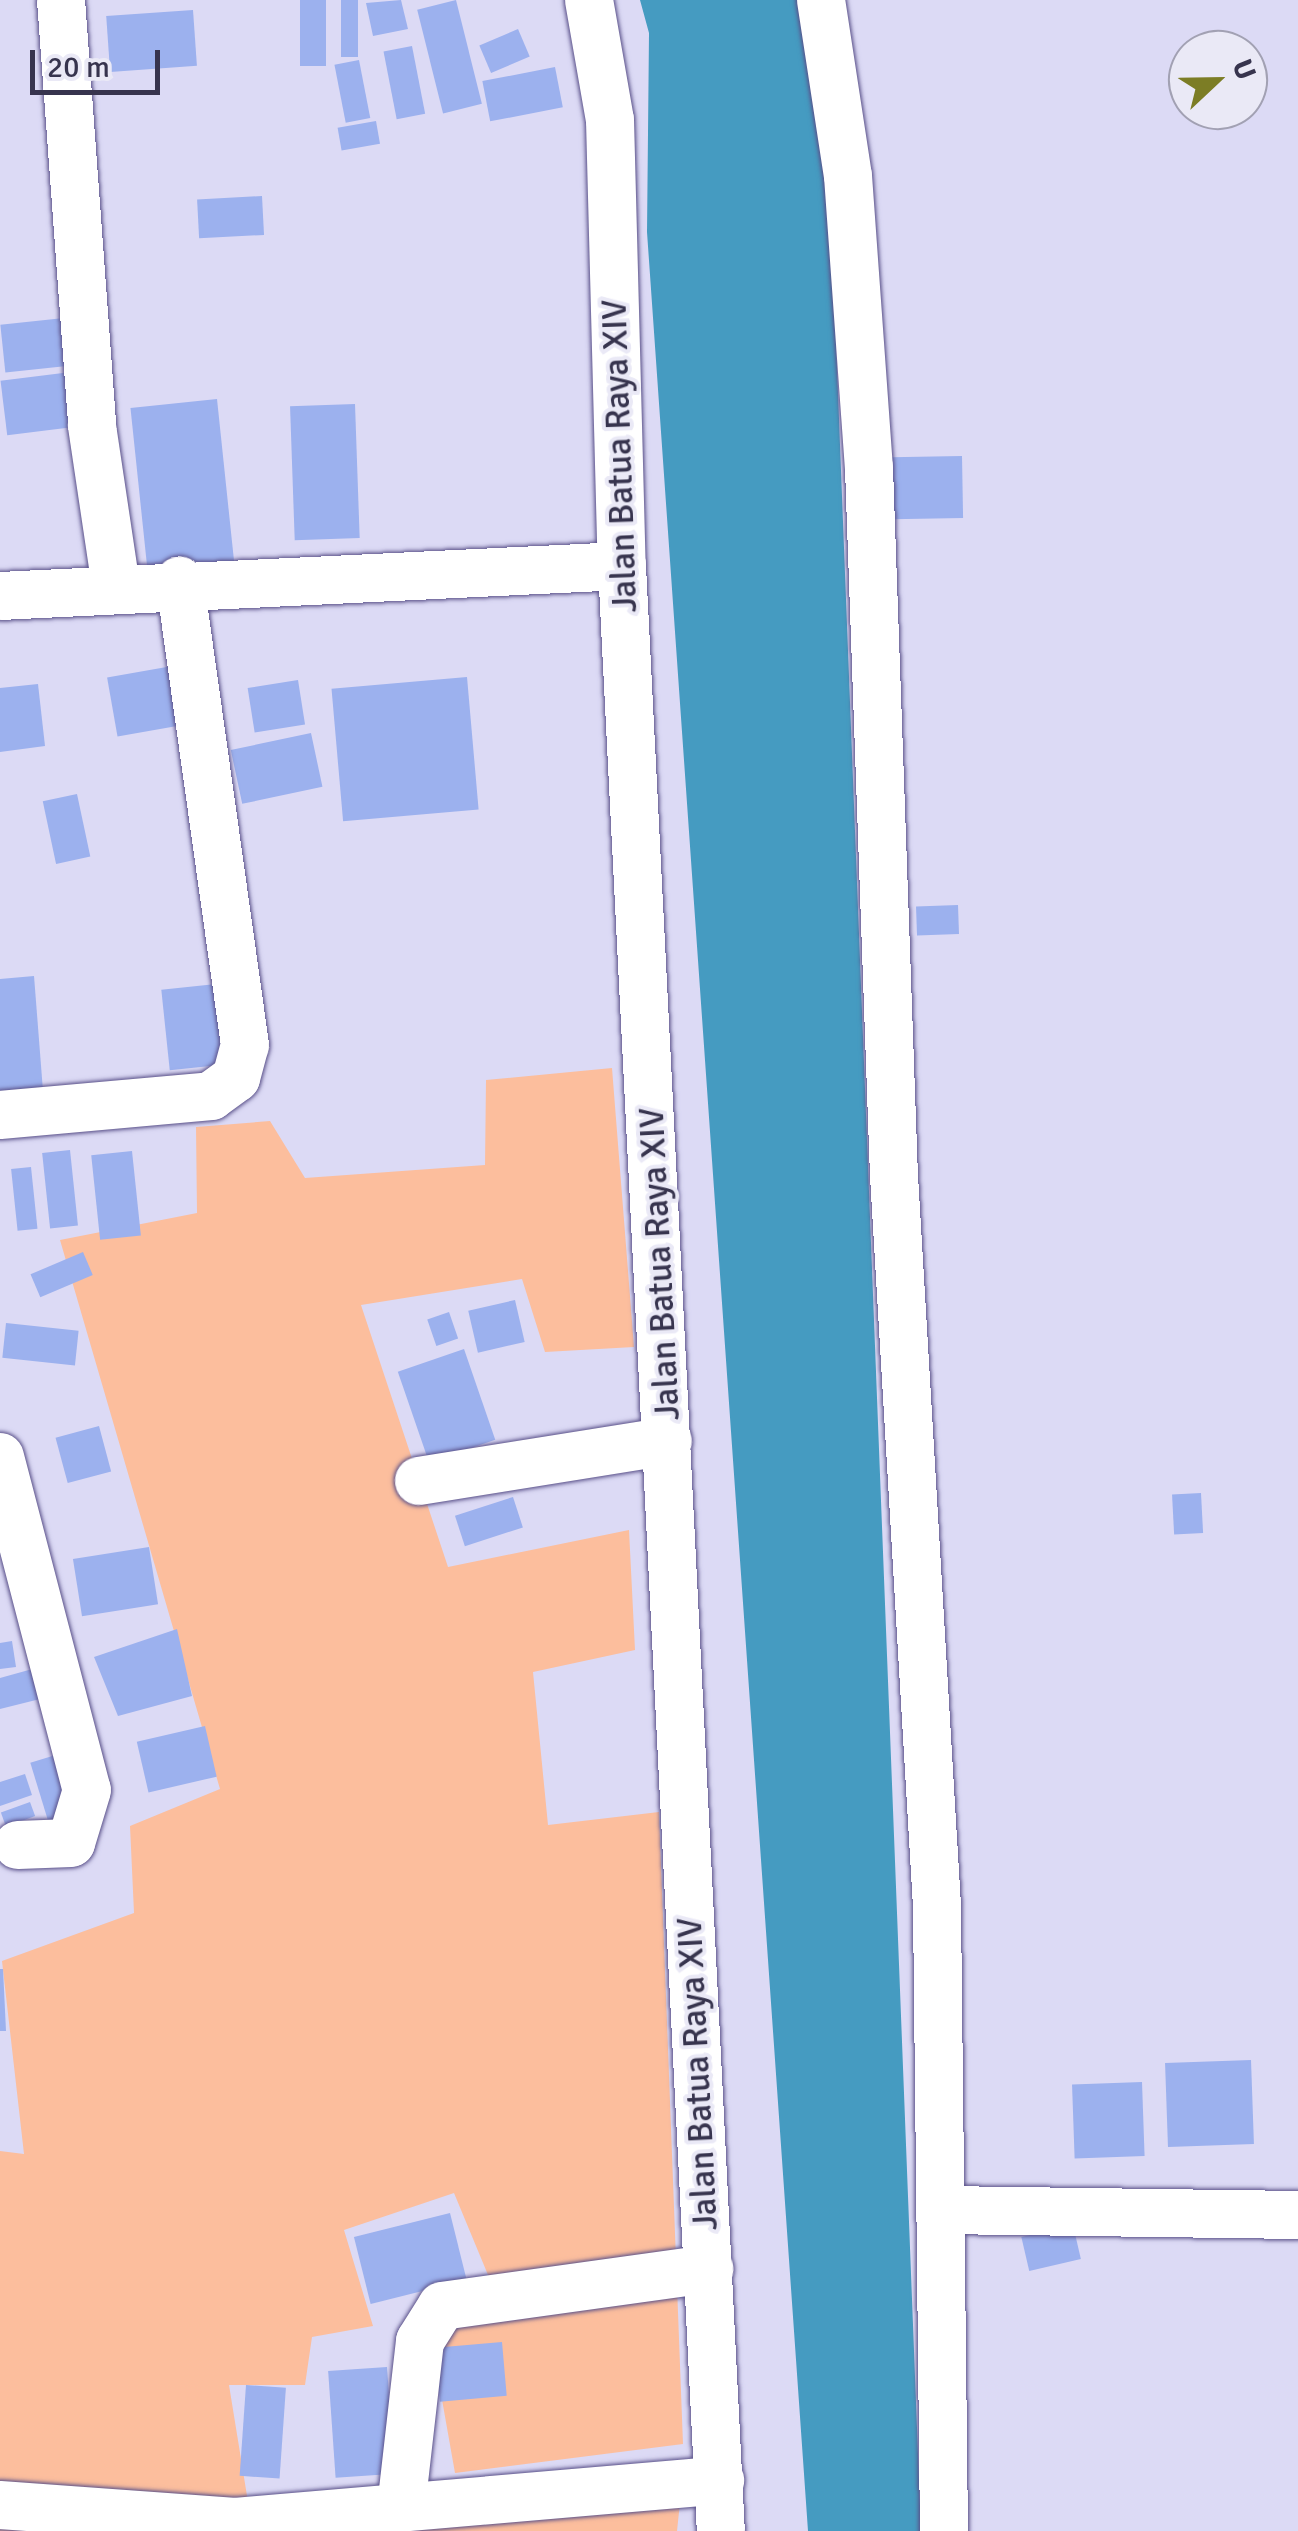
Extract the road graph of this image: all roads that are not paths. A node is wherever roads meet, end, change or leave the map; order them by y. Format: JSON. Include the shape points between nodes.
{"nodes":[{"id":1,"x":60,"y":0,"type":"edge"},
{"id":2,"x":589,"y":0,"type":"edge"},
{"id":3,"x":820,"y":0,"type":"edge"},
{"id":4,"x":622,"y":566,"type":"junction"},
{"id":5,"x":180,"y":580,"type":"junction"},
{"id":6,"x":116,"y":586,"type":"junction"},
{"id":7,"x":0,"y":596,"type":"edge"},
{"id":8,"x":0,"y":1115,"type":"edge"},
{"id":9,"x":668,"y":1441,"type":"junction"},
{"id":10,"x":0,"y":1457,"type":"edge"},
{"id":11,"x":419,"y":1481,"type":"dead end"},
{"id":12,"x":18,"y":1845,"type":"dead end"},
{"id":13,"x":942,"y":2210,"type":"junction"},
{"id":14,"x":1298,"y":2214,"type":"edge"},
{"id":15,"x":709,"y":2270,"type":"junction"},
{"id":16,"x":720,"y":2480,"type":"junction"},
{"id":17,"x":0,"y":2505,"type":"edge"},
{"id":18,"x":402,"y":2508,"type":"junction"},
{"id":19,"x":720,"y":2531,"type":"edge"},
{"id":20,"x":944,"y":2531,"type":"edge"}],
"edges":[{"from":1,"to":6,"type":"street","via":[[92,426]]},
{"from":2,"to":4,"type":"street","name":"Jalan Batua Raya XIV","via":[[610,120]]},
{"from":3,"to":13,"type":"street","via":[[848,176],[869,468],[894,1176],[937,1907]]},
{"from":4,"to":5,"type":"street"},
{"from":4,"to":9,"type":"street","name":"Jalan Batua Raya XIV"},
{"from":5,"to":6,"type":"street"},
{"from":5,"to":8,"type":"street","via":[[245,1045],[236,1078],[210,1096]]},
{"from":6,"to":7,"type":"street"},
{"from":9,"to":11,"type":"street"},
{"from":9,"to":15,"type":"street","name":"Jalan Batua Raya XIV"},
{"from":10,"to":12,"type":"street","via":[[87,1790],[71,1843]]},
{"from":13,"to":14,"type":"street"},
{"from":13,"to":20,"type":"street"},
{"from":15,"to":16,"type":"street","name":"Jalan Batua Raya XIV"},
{"from":15,"to":18,"type":"street","via":[[442,2306],[420,2341]]},
{"from":16,"to":18,"type":"street"},
{"from":16,"to":19,"type":"street","name":"Jalan Batua Raya XIV"},
{"from":17,"to":18,"type":"street","via":[[235,2522]]}]}
